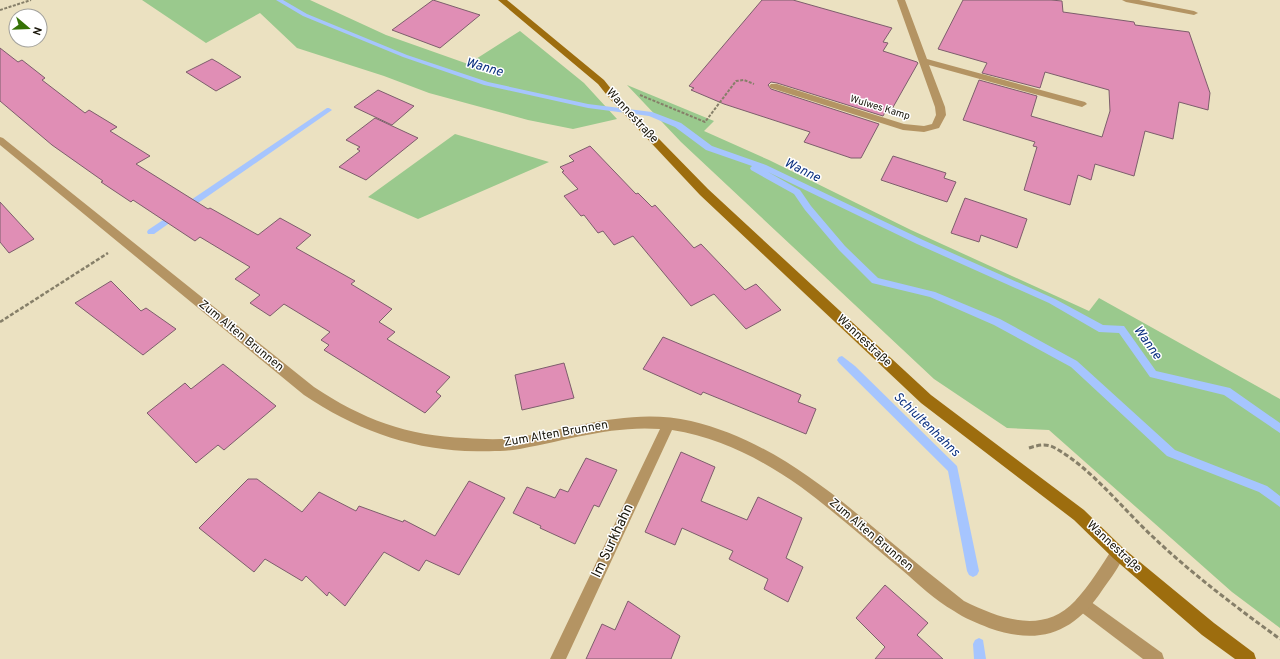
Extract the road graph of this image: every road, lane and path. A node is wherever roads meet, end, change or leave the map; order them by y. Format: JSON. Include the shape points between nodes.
{"nodes":[{"id":1,"x":31,"y":0,"type":"edge"},
{"id":2,"x":502,"y":0,"type":"edge"},
{"id":3,"x":901,"y":0,"type":"edge"},
{"id":4,"x":1126,"y":0,"type":"edge"},
{"id":5,"x":0,"y":10,"type":"edge"},
{"id":6,"x":1194,"y":13,"type":"dead end"},
{"id":7,"x":922,"y":60,"type":"junction"},
{"id":8,"x":774,"y":86,"type":"joint"},
{"id":9,"x":639,"y":94,"type":"dead end"},
{"id":10,"x":1082,"y":104,"type":"dead end"},
{"id":11,"x":0,"y":140,"type":"edge"},
{"id":12,"x":125,"y":242,"type":"junction"},
{"id":13,"x":0,"y":322,"type":"edge"},
{"id":14,"x":669,"y":423,"type":"junction"},
{"id":15,"x":1016,"y":466,"type":"junction"},
{"id":16,"x":1118,"y":553,"type":"junction"},
{"id":17,"x":1082,"y":604,"type":"junction"},
{"id":18,"x":1280,"y":639,"type":"edge"},
{"id":19,"x":558,"y":659,"type":"edge"},
{"id":20,"x":1156,"y":659,"type":"edge"},
{"id":21,"x":1248,"y":659,"type":"edge"}],
"edges":[{"from":1,"to":5,"type":"path"},
{"from":2,"to":15,"type":"street","name":"Wannestraße","via":[[601,82],[704,192],[926,399]]},
{"from":3,"to":7,"type":"street","name":"Wulwes Kamp"},
{"from":4,"to":6,"type":"street"},
{"from":7,"to":8,"type":"street","name":"Wulwes Kamp","via":[[941,115],[936,126],[924,129],[903,127]]},
{"from":7,"to":10,"type":"street"},
{"from":8,"to":9,"type":"path","via":[[763,86],[744,80],[736,82],[705,122]]},
{"from":11,"to":12,"type":"street","name":"Zum Alten Brunnen"},
{"from":12,"to":13,"type":"path"},
{"from":12,"to":14,"type":"street","name":"Zum Alten Brunnen","via":[[309,391],[349,416],[393,434],[455,445],[503,444],[611,424]]},
{"from":14,"to":17,"type":"street","name":"Zum Alten Brunnen","via":[[723,436],[785,468],[835,504],[939,591],[972,613],[1016,627],[1047,627],[1064,620]]},
{"from":14,"to":19,"type":"street","name":"Im Surkhahn"},
{"from":15,"to":16,"type":"street","name":"Wannestraße","via":[[1079,515]]},
{"from":15,"to":18,"type":"path","via":[[1029,448],[1042,444],[1054,448],[1084,469],[1180,562]]},
{"from":16,"to":17,"type":"street","name":"Zum Alten Brunnen"},
{"from":16,"to":21,"type":"street","name":"Wannestraße","via":[[1208,629]]},
{"from":17,"to":20,"type":"street"}]}
